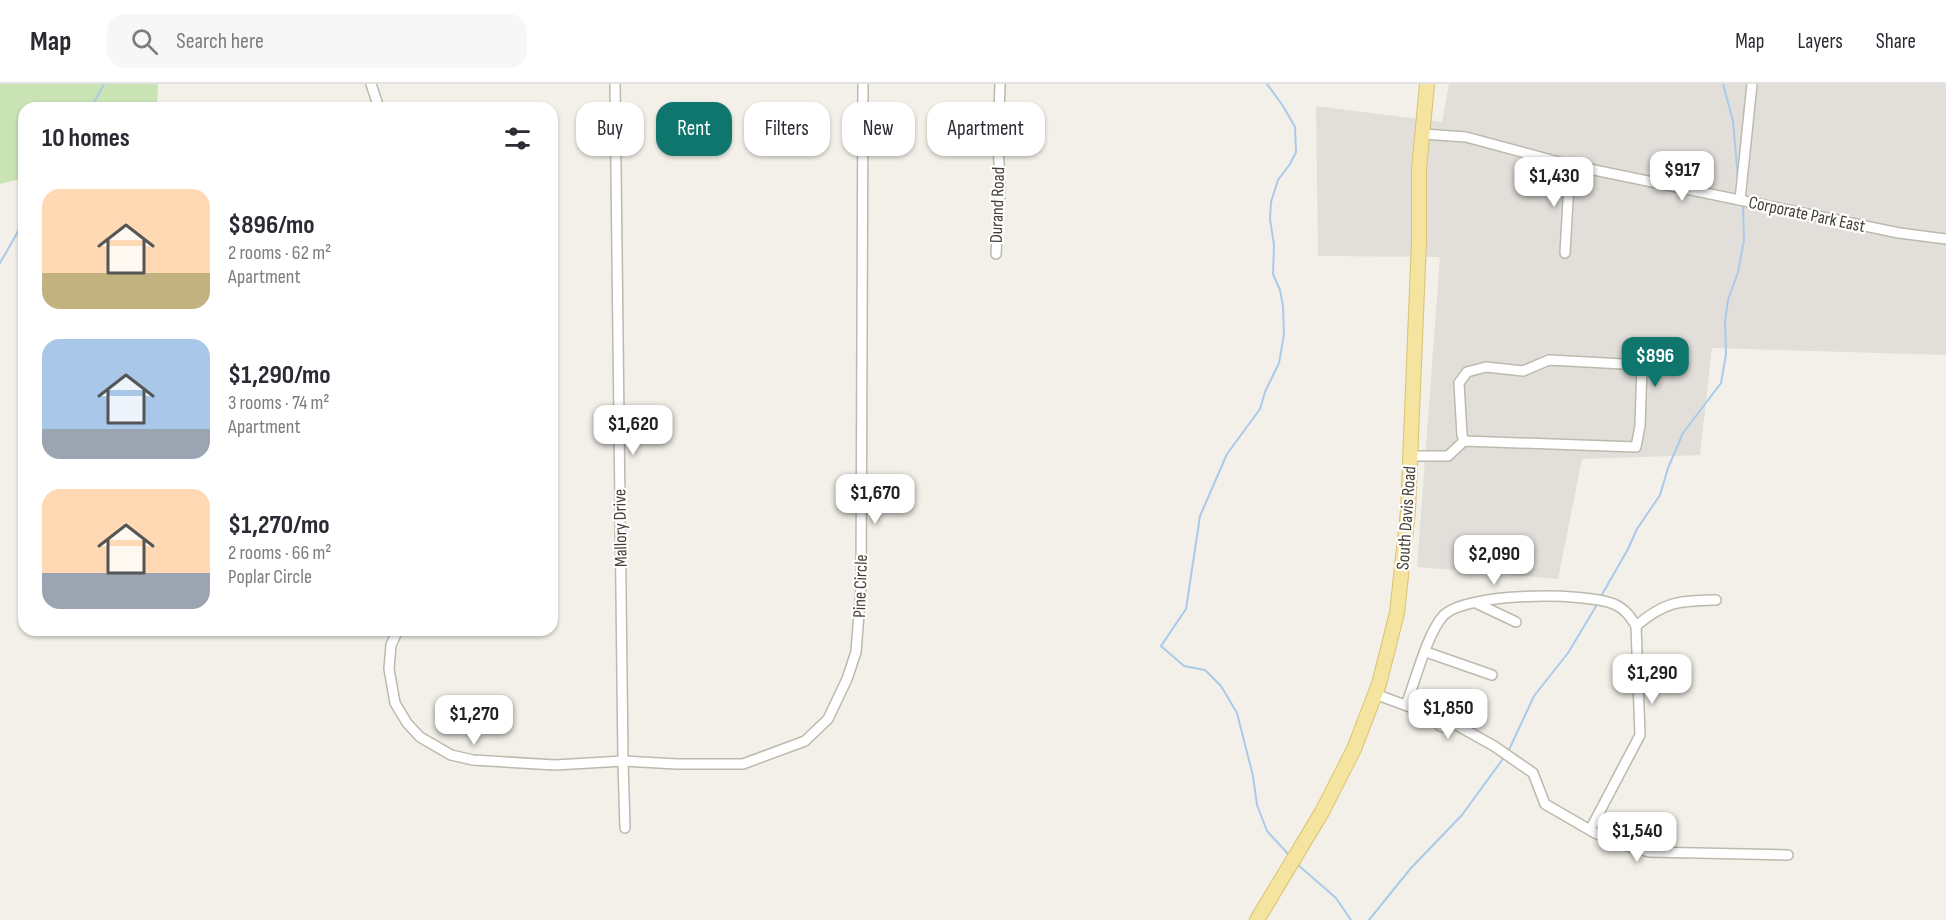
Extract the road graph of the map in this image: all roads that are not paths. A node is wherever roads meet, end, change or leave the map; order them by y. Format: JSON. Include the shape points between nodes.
{"nodes":[{"id":1,"x":371,"y":84,"type":"edge"},
{"id":2,"x":615,"y":84,"type":"edge"},
{"id":3,"x":863,"y":84,"type":"edge"},
{"id":4,"x":1000,"y":84,"type":"edge"},
{"id":5,"x":1427,"y":84,"type":"edge"},
{"id":6,"x":1752,"y":84,"type":"edge"},
{"id":7,"x":377,"y":102,"type":"edge"},
{"id":8,"x":1423,"y":134,"type":"junction"},
{"id":9,"x":1570,"y":165,"type":"junction"},
{"id":10,"x":1740,"y":200,"type":"junction"},
{"id":11,"x":1946,"y":239,"type":"edge"},
{"id":12,"x":1565,"y":253,"type":"dead end"},
{"id":13,"x":996,"y":254,"type":"dead end"},
{"id":14,"x":1464,"y":441,"type":"junction"},
{"id":15,"x":1411,"y":456,"type":"junction"},
{"id":16,"x":1716,"y":600,"type":"dead end"},
{"id":17,"x":1476,"y":603,"type":"junction"},
{"id":18,"x":1516,"y":622,"type":"dead end"},
{"id":19,"x":1636,"y":626,"type":"junction"},
{"id":20,"x":395,"y":636,"type":"edge"},
{"id":21,"x":1426,"y":652,"type":"junction"},
{"id":22,"x":1492,"y":675,"type":"dead end"},
{"id":23,"x":1375,"y":694,"type":"junction"},
{"id":24,"x":1406,"y":705,"type":"junction"},
{"id":25,"x":623,"y":761,"type":"junction"},
{"id":26,"x":625,"y":828,"type":"dead end"},
{"id":27,"x":1590,"y":830,"type":"junction"},
{"id":28,"x":1788,"y":855,"type":"dead end"},
{"id":29,"x":1257,"y":920,"type":"edge"}],
"edges":[{"from":1,"to":7,"type":"street"},
{"from":2,"to":25,"type":"street","name":"Mallory Drive"},
{"from":3,"to":25,"type":"street","name":"Pine Circle","via":[[861,588],[856,652],[850,670],[828,719],[806,741],[743,764]]},
{"from":4,"to":13,"type":"street","name":"Durand Road"},
{"from":5,"to":8,"type":"main road","name":"South Davis Road"},
{"from":6,"to":10,"type":"street"},
{"from":8,"to":9,"type":"street","name":"Corporate Park East","via":[[1466,137]]},
{"from":8,"to":15,"type":"main road","name":"South Davis Road"},
{"from":9,"to":10,"type":"street","name":"Corporate Park East"},
{"from":9,"to":12,"type":"street"},
{"from":10,"to":11,"type":"street","name":"Corporate Park East"},
{"from":14,"to":14,"type":"street","via":[[1636,447],[1642,365],[1549,360],[1523,371],[1486,367],[1467,372],[1459,383]]},
{"from":14,"to":15,"type":"street","via":[[1448,456]]},
{"from":15,"to":23,"type":"main road","name":"South Davis Road","via":[[1397,614]]},
{"from":16,"to":19,"type":"street","via":[[1680,600],[1652,612]]},
{"from":17,"to":18,"type":"street"},
{"from":17,"to":19,"type":"street","via":[[1520,596],[1591,599],[1614,604],[1629,613]]},
{"from":17,"to":21,"type":"street","via":[[1457,607],[1443,616]]},
{"from":19,"to":27,"type":"street","via":[[1640,735]]},
{"from":20,"to":25,"type":"street","name":"Pine Circle","via":[[388,669],[395,703],[420,737],[440,750],[473,760],[555,765]]},
{"from":21,"to":22,"type":"street"},
{"from":21,"to":24,"type":"street"},
{"from":23,"to":24,"type":"street"},
{"from":23,"to":29,"type":"main road","name":"South Davis Road","via":[[1339,781]]},
{"from":24,"to":27,"type":"street","via":[[1437,717],[1445,712],[1451,722],[1533,773],[1545,804]]},
{"from":25,"to":26,"type":"street","name":"Mallory Drive"},
{"from":27,"to":28,"type":"street","via":[[1649,852]]}]}
